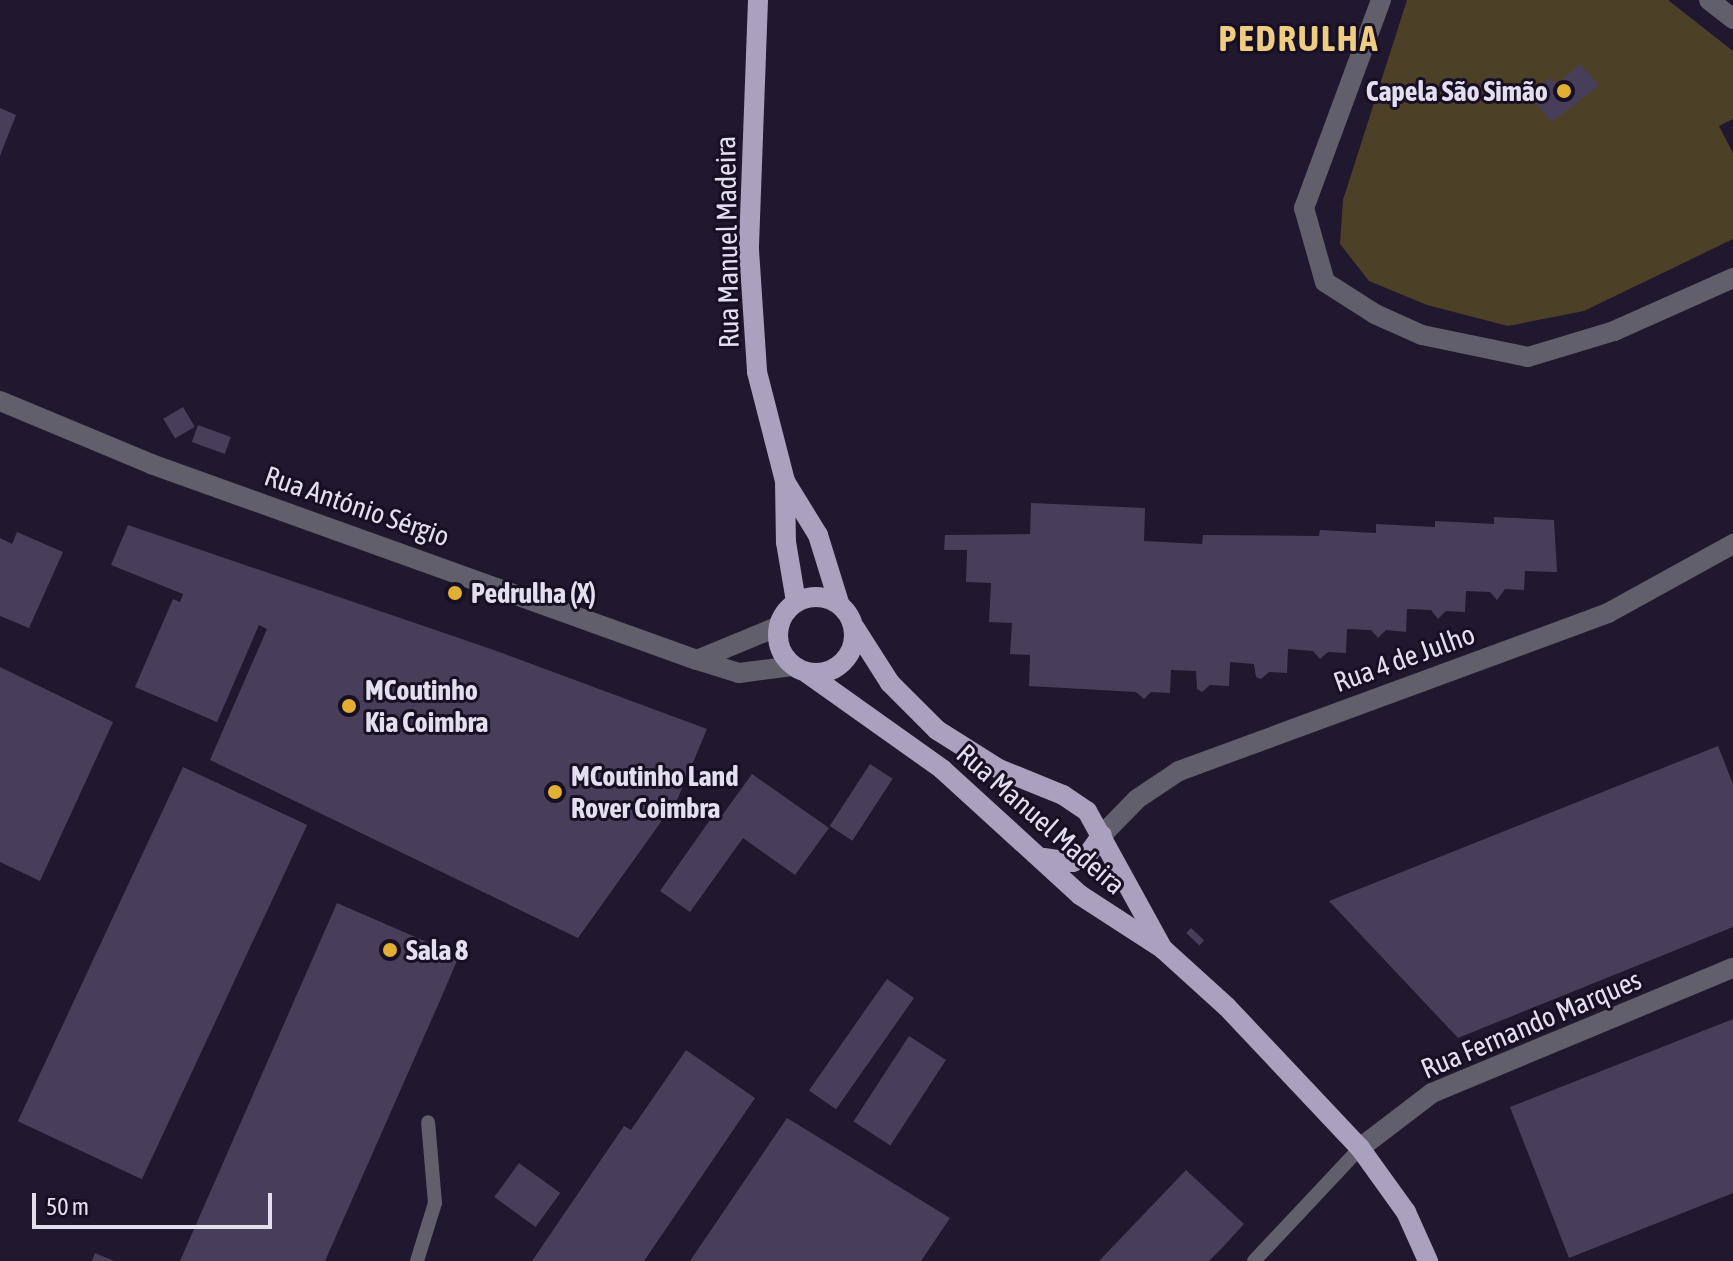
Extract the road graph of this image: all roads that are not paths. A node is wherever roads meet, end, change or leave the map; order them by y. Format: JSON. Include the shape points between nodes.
{"nodes":[{"id":1,"x":758,"y":0,"type":"edge"},
{"id":2,"x":1381,"y":0,"type":"edge"},
{"id":3,"x":1709,"y":0,"type":"edge"},
{"id":4,"x":1733,"y":19,"type":"edge"},
{"id":5,"x":1733,"y":278,"type":"edge"},
{"id":6,"x":0,"y":401,"type":"edge"},
{"id":7,"x":785,"y":481,"type":"junction"},
{"id":8,"x":1733,"y":544,"type":"edge"},
{"id":9,"x":796,"y":602,"type":"junction"},
{"id":10,"x":839,"y":603,"type":"junction"},
{"id":11,"x":779,"y":626,"type":"junction"},
{"id":12,"x":855,"y":628,"type":"junction"},
{"id":13,"x":697,"y":660,"type":"junction"},
{"id":14,"x":800,"y":669,"type":"junction"},
{"id":15,"x":1102,"y":835,"type":"junction"},
{"id":16,"x":1044,"y":858,"type":"junction"},
{"id":17,"x":1163,"y":949,"type":"junction"},
{"id":18,"x":1733,"y":968,"type":"edge"},
{"id":19,"x":428,"y":1122,"type":"dead end"},
{"id":20,"x":1360,"y":1148,"type":"junction"},
{"id":21,"x":417,"y":1261,"type":"edge"},
{"id":22,"x":1254,"y":1261,"type":"edge"},
{"id":23,"x":1428,"y":1261,"type":"edge"}],
"edges":[{"from":1,"to":7,"type":"main road","name":"Rua Manuel Madeira","via":[[749,250],[757,372]]},
{"from":2,"to":5,"type":"street","via":[[1304,208],[1325,282],[1375,314],[1422,335],[1528,357],[1614,331]]},
{"from":3,"to":4,"type":"street"},
{"from":6,"to":13,"type":"street","name":"Rua António Sérgio","via":[[151,464]]},
{"from":7,"to":9,"type":"main road","name":"Rua Manuel Madeira","via":[[786,542]]},
{"from":7,"to":10,"type":"main road","name":"Rua Manuel Madeira","via":[[818,535]]},
{"from":8,"to":15,"type":"street","name":"Rua 4 de Julho","via":[[1608,613],[1179,771],[1137,799]]},
{"from":9,"to":10,"type":"main road","via":[[810,596]]},
{"from":9,"to":11,"type":"main road"},
{"from":10,"to":12,"type":"main road"},
{"from":11,"to":13,"type":"street"},
{"from":11,"to":14,"type":"main road","via":[[783,655]]},
{"from":12,"to":14,"type":"main road","via":[[854,643],[837,668]]},
{"from":12,"to":15,"type":"main road","name":"Rua Manuel Madeira","via":[[890,683],[937,730],[999,769],[1063,795],[1087,811]]},
{"from":13,"to":14,"type":"street","name":"Rua António Sérgio","via":[[739,673]]},
{"from":14,"to":16,"type":"main road","name":"Rua Manuel Madeira","via":[[942,769]]},
{"from":15,"to":16,"type":"main road","via":[[1086,857],[1073,862]]},
{"from":15,"to":17,"type":"main road","name":"Rua Manuel Madeira"},
{"from":16,"to":17,"type":"main road","name":"Rua Manuel Madeira","via":[[1080,895]]},
{"from":17,"to":20,"type":"main road","name":"Rua Manuel Madeira","via":[[1227,1007]]},
{"from":18,"to":20,"type":"street","name":"Rua Fernando Marques","via":[[1432,1093]]},
{"from":19,"to":21,"type":"lane","via":[[435,1203]]},
{"from":20,"to":22,"type":"lane"},
{"from":20,"to":23,"type":"main road","name":"Rua Manuel Madeira","via":[[1406,1212]]}]}
